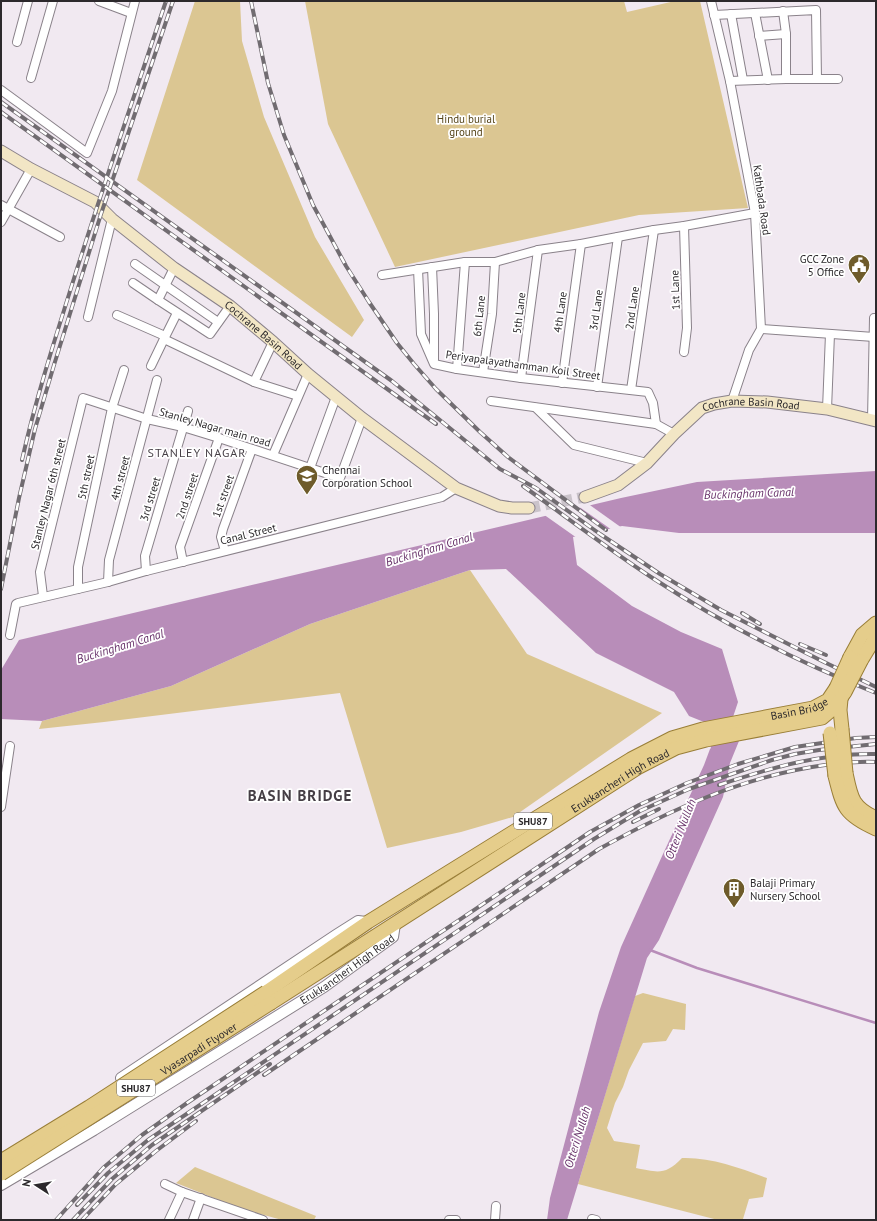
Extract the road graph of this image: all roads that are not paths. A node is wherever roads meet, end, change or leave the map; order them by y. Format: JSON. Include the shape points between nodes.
{"nodes":[{"id":1,"x":28,"y":1,"type":"edge"},
{"id":2,"x":53,"y":1,"type":"edge"},
{"id":3,"x":99,"y":1,"type":"edge"},
{"id":4,"x":135,"y":1,"type":"edge"},
{"id":5,"x":711,"y":1,"type":"edge"},
{"id":6,"x":717,"y":1,"type":"edge"},
{"id":7,"x":783,"y":11,"type":"junction"},
{"id":8,"x":131,"y":13,"type":"junction"},
{"id":9,"x":755,"y":13,"type":"junction"},
{"id":10,"x":731,"y":14,"type":"junction"},
{"id":11,"x":714,"y":15,"type":"junction"},
{"id":12,"x":786,"y":34,"type":"junction"},
{"id":13,"x":759,"y":36,"type":"junction"},
{"id":14,"x":17,"y":42,"type":"dead end"},
{"id":15,"x":31,"y":78,"type":"dead end"},
{"id":16,"x":786,"y":79,"type":"junction"},
{"id":17,"x":817,"y":79,"type":"junction"},
{"id":18,"x":743,"y":80,"type":"junction"},
{"id":19,"x":768,"y":80,"type":"junction"},
{"id":20,"x":838,"y":80,"type":"dead end"},
{"id":21,"x":730,"y":81,"type":"junction"},
{"id":22,"x":1,"y":90,"type":"edge"},
{"id":23,"x":1,"y":151,"type":"edge"},
{"id":24,"x":31,"y":169,"type":"junction"},
{"id":25,"x":5,"y":207,"type":"edge"},
{"id":26,"x":755,"y":213,"type":"junction"},
{"id":27,"x":112,"y":219,"type":"junction"},
{"id":28,"x":1,"y":222,"type":"edge"},
{"id":29,"x":684,"y":226,"type":"junction"},
{"id":30,"x":654,"y":230,"type":"junction"},
{"id":31,"x":60,"y":236,"type":"dead end"},
{"id":32,"x":618,"y":237,"type":"junction"},
{"id":33,"x":581,"y":244,"type":"junction"},
{"id":34,"x":538,"y":250,"type":"junction"},
{"id":35,"x":465,"y":262,"type":"junction"},
{"id":36,"x":494,"y":262,"type":"junction"},
{"id":37,"x":135,"y":264,"type":"dead end"},
{"id":38,"x":432,"y":267,"type":"junction"},
{"id":39,"x":174,"y":268,"type":"junction"},
{"id":40,"x":418,"y":269,"type":"junction"},
{"id":41,"x":382,"y":275,"type":"dead end"},
{"id":42,"x":133,"y":283,"type":"dead end"},
{"id":43,"x":165,"y":286,"type":"junction"},
{"id":44,"x":158,"y":300,"type":"junction"},
{"id":45,"x":230,"y":306,"type":"junction"},
{"id":46,"x":177,"y":313,"type":"junction"},
{"id":47,"x":117,"y":315,"type":"dead end"},
{"id":48,"x":88,"y":317,"type":"dead end"},
{"id":49,"x":876,"y":318,"type":"edge"},
{"id":50,"x":218,"y":322,"type":"junction"},
{"id":51,"x":761,"y":329,"type":"junction"},
{"id":52,"x":830,"y":334,"type":"junction"},
{"id":53,"x":164,"y":337,"type":"junction"},
{"id":54,"x":874,"y":337,"type":"junction"},
{"id":55,"x":273,"y":342,"type":"junction"},
{"id":56,"x":684,"y":352,"type":"dead end"},
{"id":57,"x":434,"y":364,"type":"junction"},
{"id":58,"x":151,"y":366,"type":"dead end"},
{"id":59,"x":457,"y":369,"type":"junction"},
{"id":60,"x":124,"y":370,"type":"dead end"},
{"id":61,"x":483,"y":372,"type":"junction"},
{"id":62,"x":308,"y":374,"type":"junction"},
{"id":63,"x":521,"y":378,"type":"junction"},
{"id":64,"x":157,"y":380,"type":"dead end"},
{"id":65,"x":254,"y":382,"type":"junction"},
{"id":66,"x":562,"y":383,"type":"junction"},
{"id":67,"x":597,"y":387,"type":"junction"},
{"id":68,"x":631,"y":390,"type":"junction"},
{"id":69,"x":298,"y":396,"type":"junction"},
{"id":70,"x":336,"y":397,"type":"junction"},
{"id":71,"x":83,"y":398,"type":"joint"},
{"id":72,"x":491,"y":401,"type":"dead end"},
{"id":73,"x":732,"y":401,"type":"junction"},
{"id":74,"x":112,"y":408,"type":"junction"},
{"id":75,"x":536,"y":408,"type":"junction"},
{"id":76,"x":827,"y":409,"type":"junction"},
{"id":77,"x":188,"y":411,"type":"dead end"},
{"id":78,"x":362,"y":418,"type":"junction"},
{"id":79,"x":147,"y":419,"type":"junction"},
{"id":80,"x":874,"y":420,"type":"edge"},
{"id":81,"x":656,"y":424,"type":"junction"},
{"id":82,"x":184,"y":427,"type":"junction"},
{"id":83,"x":674,"y":434,"type":"junction"},
{"id":84,"x":219,"y":438,"type":"junction"},
{"id":85,"x":252,"y":449,"type":"junction"},
{"id":86,"x":273,"y":455,"type":"junction"},
{"id":87,"x":647,"y":463,"type":"junction"},
{"id":88,"x":310,"y":468,"type":"junction"},
{"id":89,"x":456,"y":488,"type":"junction"},
{"id":90,"x":585,"y":497,"type":"tunnel mouth"},
{"id":91,"x":529,"y":508,"type":"tunnel mouth"},
{"id":92,"x":225,"y":551,"type":"junction"},
{"id":93,"x":183,"y":562,"type":"junction"},
{"id":94,"x":146,"y":571,"type":"junction"},
{"id":95,"x":108,"y":582,"type":"junction"},
{"id":96,"x":78,"y":590,"type":"junction"},
{"id":97,"x":43,"y":596,"type":"junction"},
{"id":98,"x":876,"y":623,"type":"edge"},
{"id":99,"x":10,"y":635,"type":"dead end"},
{"id":100,"x":876,"y":636,"type":"edge"},
{"id":101,"x":855,"y":659,"type":"junction"},
{"id":102,"x":840,"y":693,"type":"junction"},
{"id":103,"x":822,"y":718,"type":"junction"},
{"id":104,"x":742,"y":727,"type":"junction"},
{"id":105,"x":836,"y":731,"type":"junction"},
{"id":106,"x":704,"y":735,"type":"junction"},
{"id":107,"x":10,"y":746,"type":"dead end"},
{"id":108,"x":840,"y":774,"type":"junction"},
{"id":109,"x":1,"y":807,"type":"edge"},
{"id":110,"x":876,"y":818,"type":"edge"},
{"id":111,"x":876,"y":829,"type":"edge"},
{"id":112,"x":368,"y":922,"type":"junction"},
{"id":113,"x":395,"y":924,"type":"junction"},
{"id":114,"x":269,"y":998,"type":"junction"},
{"id":115,"x":84,"y":1104,"type":"junction"},
{"id":116,"x":99,"y":1127,"type":"junction"},
{"id":117,"x":1,"y":1154,"type":"edge"},
{"id":118,"x":1,"y":1161,"type":"edge"},
{"id":119,"x":1,"y":1174,"type":"edge"},
{"id":120,"x":166,"y":1184,"type":"dead end"},
{"id":121,"x":1,"y":1185,"type":"edge"},
{"id":122,"x":182,"y":1192,"type":"junction"},
{"id":123,"x":201,"y":1198,"type":"junction"},
{"id":124,"x":496,"y":1206,"type":"dead end"},
{"id":125,"x":196,"y":1219,"type":"edge"},
{"id":126,"x":258,"y":1219,"type":"edge"},
{"id":127,"x":169,"y":1220,"type":"edge"},
{"id":128,"x":449,"y":1220,"type":"edge"},
{"id":129,"x":456,"y":1220,"type":"edge"},
{"id":130,"x":495,"y":1220,"type":"edge"}],
"edges":[{"from":1,"to":14,"type":"street"},
{"from":2,"to":15,"type":"street"},
{"from":3,"to":8,"type":"street"},
{"from":4,"to":8,"type":"street"},
{"from":5,"to":6,"type":"street"},
{"from":5,"to":11,"type":"street","name":"Kathbada Road"},
{"from":7,"to":9,"type":"street"},
{"from":7,"to":12,"type":"street"},
{"from":7,"to":17,"type":"street","via":[[816,10]]},
{"from":8,"to":22,"type":"street","via":[[112,91],[87,152]]},
{"from":9,"to":10,"type":"street"},
{"from":9,"to":13,"type":"street"},
{"from":10,"to":11,"type":"street"},
{"from":10,"to":18,"type":"street"},
{"from":11,"to":21,"type":"street","name":"Kathbada Road"},
{"from":12,"to":13,"type":"street"},
{"from":12,"to":16,"type":"street"},
{"from":13,"to":19,"type":"street"},
{"from":16,"to":17,"type":"street"},
{"from":16,"to":19,"type":"street"},
{"from":17,"to":20,"type":"street"},
{"from":18,"to":19,"type":"street"},
{"from":18,"to":21,"type":"street"},
{"from":21,"to":26,"type":"street","name":"Kathbada Road"},
{"from":23,"to":24,"type":"main road","name":"Cochrane Basin Road"},
{"from":24,"to":25,"type":"street"},
{"from":24,"to":27,"type":"main road","name":"Cochrane Basin Road","via":[[94,202]]},
{"from":25,"to":28,"type":"street"},
{"from":25,"to":31,"type":"street"},
{"from":26,"to":29,"type":"street"},
{"from":26,"to":51,"type":"street","name":"Kathbada Road"},
{"from":27,"to":39,"type":"main road","name":"Cochrane Basin Road"},
{"from":27,"to":48,"type":"street"},
{"from":29,"to":30,"type":"street"},
{"from":29,"to":56,"type":"street","name":"1st Lane","via":[[687,328]]},
{"from":30,"to":32,"type":"street"},
{"from":30,"to":68,"type":"street","name":"2nd Lane"},
{"from":32,"to":33,"type":"street"},
{"from":32,"to":67,"type":"street","name":"3rd Lane"},
{"from":33,"to":34,"type":"street"},
{"from":33,"to":66,"type":"street","name":"4th Lane"},
{"from":34,"to":36,"type":"street"},
{"from":34,"to":63,"type":"street","name":"5th Lane"},
{"from":35,"to":36,"type":"street"},
{"from":35,"to":38,"type":"street"},
{"from":35,"to":59,"type":"street"},
{"from":36,"to":61,"type":"street","name":"6th Lane","via":[[492,314]]},
{"from":37,"to":43,"type":"street"},
{"from":38,"to":40,"type":"street"},
{"from":38,"to":57,"type":"street"},
{"from":39,"to":43,"type":"street"},
{"from":39,"to":45,"type":"main road","name":"Cochrane Basin Road"},
{"from":40,"to":41,"type":"street"},
{"from":40,"to":57,"type":"street","name":"Periyapalayathamman Koil Street","via":[[421,334]]},
{"from":42,"to":44,"type":"street"},
{"from":43,"to":44,"type":"street"},
{"from":43,"to":50,"type":"street"},
{"from":44,"to":46,"type":"street"},
{"from":45,"to":50,"type":"street"},
{"from":45,"to":55,"type":"main road","name":"Cochrane Basin Road"},
{"from":46,"to":50,"type":"street","via":[[210,334]]},
{"from":46,"to":53,"type":"street"},
{"from":47,"to":53,"type":"street"},
{"from":49,"to":54,"type":"street"},
{"from":51,"to":52,"type":"street"},
{"from":51,"to":73,"type":"street","via":[[749,350]]},
{"from":52,"to":54,"type":"street"},
{"from":52,"to":76,"type":"street"},
{"from":53,"to":58,"type":"street"},
{"from":53,"to":65,"type":"street"},
{"from":54,"to":80,"type":"street"},
{"from":55,"to":62,"type":"main road","name":"Cochrane Basin Road"},
{"from":55,"to":65,"type":"street"},
{"from":57,"to":59,"type":"street","name":"Periyapalayathamman Koil Street"},
{"from":59,"to":61,"type":"street","name":"Periyapalayathamman Koil Street"},
{"from":60,"to":74,"type":"street","name":"5th street"},
{"from":61,"to":63,"type":"street","name":"Periyapalayathamman Koil Street"},
{"from":62,"to":69,"type":"street"},
{"from":62,"to":70,"type":"main road","name":"Cochrane Basin Road"},
{"from":63,"to":66,"type":"street","name":"Periyapalayathamman Koil Street"},
{"from":64,"to":79,"type":"street","name":"4th street"},
{"from":65,"to":69,"type":"street"},
{"from":66,"to":67,"type":"street","name":"Periyapalayathamman Koil Street"},
{"from":67,"to":68,"type":"street","name":"Periyapalayathamman Koil Street"},
{"from":68,"to":81,"type":"street","name":"Periyapalayathamman Koil Street","via":[[648,392],[653,403]]},
{"from":69,"to":86,"type":"street"},
{"from":70,"to":78,"type":"main road","name":"Cochrane Basin Road"},
{"from":70,"to":88,"type":"street"},
{"from":71,"to":74,"type":"street","name":"Stanley Nagar main road"},
{"from":71,"to":97,"type":"street","name":"Stanley Nagar 6th street","via":[[40,572]]},
{"from":72,"to":75,"type":"street"},
{"from":73,"to":76,"type":"main road","name":"Cochrane Basin Road"},
{"from":73,"to":83,"type":"main road","name":"Cochrane Basin Road","via":[[702,408]]},
{"from":74,"to":79,"type":"street","name":"Stanley Nagar main road"},
{"from":74,"to":96,"type":"street","name":"5th street","via":[[78,567]]},
{"from":75,"to":81,"type":"street"},
{"from":75,"to":87,"type":"street","via":[[574,445]]},
{"from":76,"to":80,"type":"main road","name":"Cochrane Basin Road"},
{"from":77,"to":82,"type":"street","name":"3rd street"},
{"from":78,"to":88,"type":"street","name":"Stanley Nagar main road","via":[[340,478]]},
{"from":78,"to":89,"type":"main road","name":"Cochrane Basin Road"},
{"from":79,"to":82,"type":"street","name":"Stanley Nagar main road"},
{"from":79,"to":95,"type":"street","name":"4th street","via":[[109,560]]},
{"from":81,"to":83,"type":"street"},
{"from":82,"to":84,"type":"street","name":"Stanley Nagar main road"},
{"from":82,"to":94,"type":"street","name":"3rd street","via":[[145,556]]},
{"from":83,"to":87,"type":"main road","name":"Cochrane Basin Road"},
{"from":84,"to":85,"type":"street","name":"Stanley Nagar main road"},
{"from":84,"to":93,"type":"street","name":"2nd street","via":[[180,547]]},
{"from":85,"to":86,"type":"street","name":"Stanley Nagar main road"},
{"from":85,"to":92,"type":"street","name":"1st street","via":[[223,528]]},
{"from":86,"to":88,"type":"street","name":"Stanley Nagar main road"},
{"from":87,"to":90,"type":"main road","name":"Cochrane Basin Road","via":[[618,485]]},
{"from":89,"to":91,"type":"main road","name":"Cochrane Basin Road","via":[[500,506]]},
{"from":89,"to":92,"type":"street","name":"Canal Street","via":[[442,497]]},
{"from":92,"to":93,"type":"street","name":"Canal Street"},
{"from":93,"to":94,"type":"street","name":"Canal Street"},
{"from":94,"to":95,"type":"street","name":"Canal Street"},
{"from":95,"to":96,"type":"street","name":"Canal Street"},
{"from":96,"to":97,"type":"street","name":"Canal Street"},
{"from":97,"to":99,"type":"street","name":"Canal Street","via":[[16,604]]},
{"from":98,"to":101,"type":"main road","name":"Basin Bridge","number":"SHU87","via":[[862,635]]},
{"from":100,"to":101,"type":"main road","name":"Basin Bridge","number":"SHU87"},
{"from":101,"to":102,"type":"main road","name":"Basin Bridge","number":"SHU87","bridge":true},
{"from":102,"to":103,"type":"main road","name":"Basin Bridge","number":"SHU87","via":[[830,712]]},
{"from":102,"to":104,"type":"main road","name":"Basin Bridge","number":"SHU87","via":[[813,708]]},
{"from":102,"to":105,"type":"main road"},
{"from":103,"to":104,"type":"main road","name":"Basin Bridge","number":"SHU87"},
{"from":103,"to":105,"type":"main road"},
{"from":104,"to":106,"type":"main road","name":"Basin Bridge","number":"SHU87"},
{"from":105,"to":108,"type":"main road","bridge":true},
{"from":106,"to":112,"type":"main road","name":"Erukkancheri High Road","number":"SHU87","via":[[672,738],[631,760]]},
{"from":106,"to":113,"type":"main road","name":"Erukkancheri High Road","number":"SHU87","via":[[639,767]]},
{"from":107,"to":109,"type":"street"},
{"from":108,"to":110,"type":"main road","via":[[860,809]]},
{"from":108,"to":111,"type":"main road","via":[[841,800],[849,813]]},
{"from":112,"to":114,"type":"main road","name":"Vyasarpadi Flyover","number":"SHU87"},
{"from":112,"to":115,"type":"street","name":"Erukkancheri High Road","via":[[358,921],[336,934]]},
{"from":113,"to":114,"type":"main road","name":"Vyasarpadi Flyover","number":"SHU87"},
{"from":113,"to":116,"type":"street","name":"Erukkancheri High Road","via":[[393,937],[324,987]]},
{"from":114,"to":118,"type":"main road","name":"Vyasarpadi Flyover","number":"SHU87","bridge":true},
{"from":114,"to":119,"type":"main road","name":"Vyasarpadi Flyover","number":"SHU87","bridge":true},
{"from":115,"to":116,"type":"street"},
{"from":115,"to":117,"type":"street","name":"Erukkancheri High Road"},
{"from":116,"to":121,"type":"street","name":"Erukkancheri High Road"},
{"from":120,"to":122,"type":"street"},
{"from":122,"to":123,"type":"street"},
{"from":122,"to":127,"type":"street"},
{"from":123,"to":125,"type":"street"},
{"from":123,"to":126,"type":"street"},
{"from":124,"to":130,"type":"street"},
{"from":128,"to":129,"type":"street"}]}
